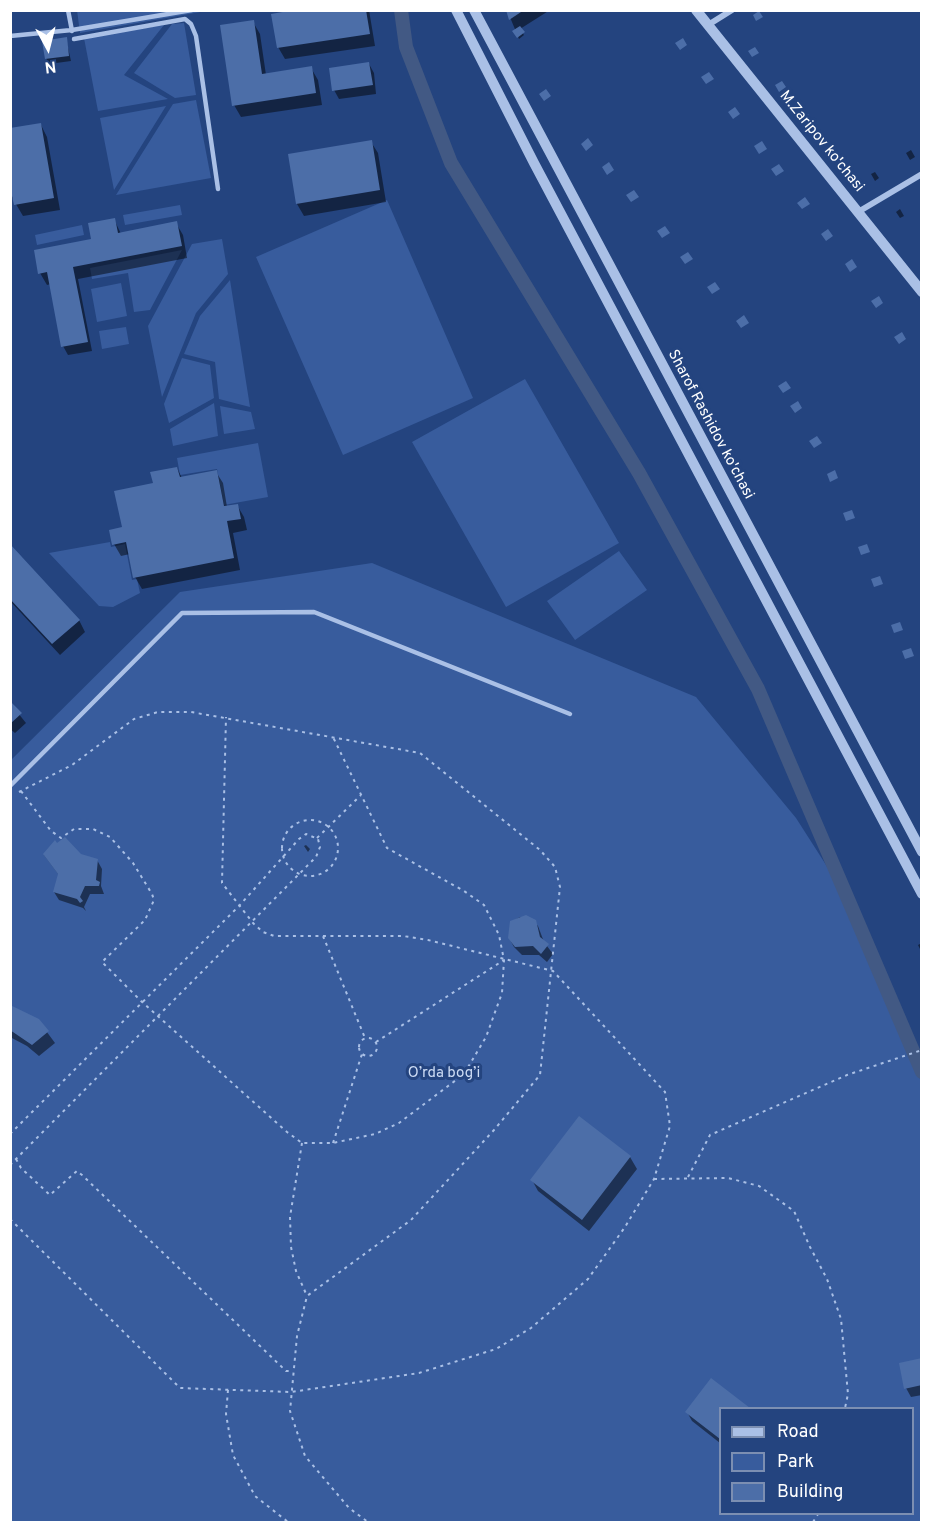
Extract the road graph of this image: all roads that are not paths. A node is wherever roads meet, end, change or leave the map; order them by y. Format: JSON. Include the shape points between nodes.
{"nodes":[{"id":1,"x":68,"y":10,"type":"edge"},
{"id":2,"x":192,"y":10,"type":"edge"},
{"id":3,"x":456,"y":10,"type":"edge"},
{"id":4,"x":474,"y":10,"type":"edge"},
{"id":5,"x":696,"y":10,"type":"edge"},
{"id":6,"x":732,"y":10,"type":"edge"},
{"id":7,"x":708,"y":25,"type":"junction"},
{"id":8,"x":73,"y":34,"type":"junction"},
{"id":9,"x":10,"y":36,"type":"edge"},
{"id":10,"x":921,"y":174,"type":"edge"},
{"id":11,"x":218,"y":189,"type":"dead end"},
{"id":12,"x":858,"y":212,"type":"junction"},
{"id":13,"x":921,"y":292,"type":"edge"},
{"id":14,"x":570,"y":714,"type":"dead end"},
{"id":15,"x":10,"y":786,"type":"edge"},
{"id":16,"x":921,"y":852,"type":"edge"},
{"id":17,"x":921,"y":894,"type":"edge"}],
"edges":[{"from":1,"to":8,"type":"lane"},
{"from":2,"to":8,"type":"lane"},
{"from":3,"to":17,"type":"street"},
{"from":4,"to":16,"type":"street","name":"Sharof Rashidov ko'chasi"},
{"from":5,"to":7,"type":"street","name":"M.Zaripov ko'chasi"},
{"from":6,"to":7,"type":"street"},
{"from":7,"to":12,"type":"street","name":"M.Zaripov ko'chasi"},
{"from":8,"to":9,"type":"lane"},
{"from":8,"to":11,"type":"lane","via":[[185,19],[191,24]]},
{"from":10,"to":12,"type":"street"},
{"from":12,"to":13,"type":"street","name":"M.Zaripov ko'chasi"},
{"from":14,"to":15,"type":"lane","via":[[314,612],[182,613]]}]}
